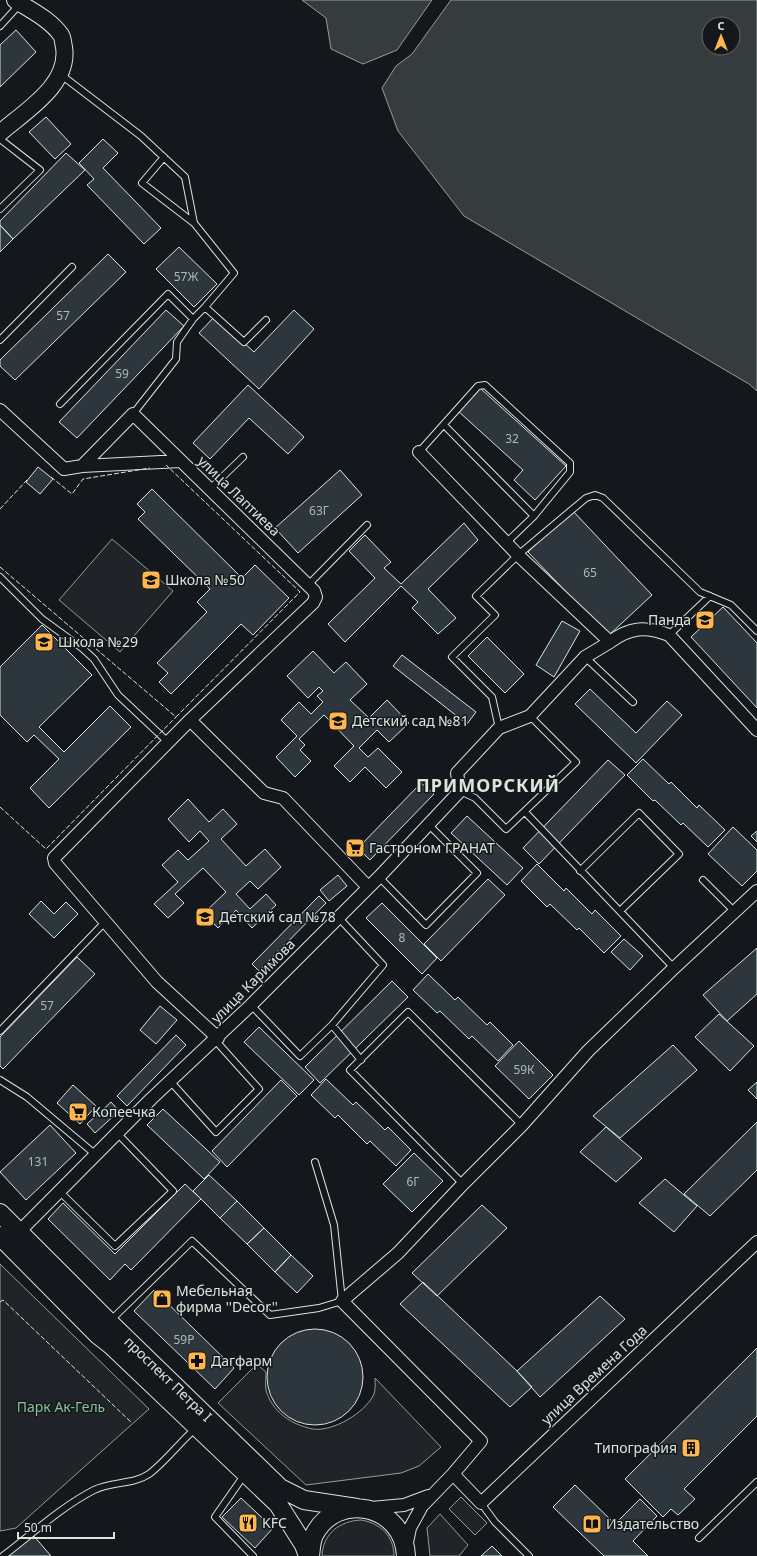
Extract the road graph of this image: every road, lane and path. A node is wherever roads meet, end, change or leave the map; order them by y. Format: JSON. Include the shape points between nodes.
{"nodes":[{"id":1,"x":18,"y":2,"type":"edge"},
{"id":2,"x":0,"y":26,"type":"edge"},
{"id":3,"x":60,"y":74,"type":"junction"},
{"id":4,"x":0,"y":133,"type":"edge"},
{"id":5,"x":0,"y":139,"type":"edge"},
{"id":6,"x":164,"y":157,"type":"junction"},
{"id":7,"x":0,"y":209,"type":"edge"},
{"id":8,"x":194,"y":223,"type":"junction"},
{"id":9,"x":72,"y":267,"type":"dead end"},
{"id":10,"x":205,"y":307,"type":"junction"},
{"id":11,"x":193,"y":319,"type":"junction"},
{"id":12,"x":266,"y":320,"type":"dead end"},
{"id":13,"x":0,"y":340,"type":"edge"},
{"id":14,"x":60,"y":404,"type":"dead end"},
{"id":15,"x":0,"y":410,"type":"edge"},
{"id":16,"x":134,"y":414,"type":"junction"},
{"id":17,"x":444,"y":425,"type":"junction"},
{"id":18,"x":418,"y":452,"type":"joint"},
{"id":19,"x":244,"y":456,"type":"dead end"},
{"id":20,"x":181,"y":461,"type":"junction"},
{"id":21,"x":82,"y":466,"type":"junction"},
{"id":22,"x":210,"y":489,"type":"junction"},
{"id":23,"x":534,"y":516,"type":"junction"},
{"id":24,"x":367,"y":525,"type":"dead end"},
{"id":25,"x":507,"y":542,"type":"junction"},
{"id":26,"x":518,"y":554,"type":"junction"},
{"id":27,"x":0,"y":577,"type":"edge"},
{"id":28,"x":308,"y":585,"type":"junction"},
{"id":29,"x":710,"y":596,"type":"junction"},
{"id":30,"x":757,"y":632,"type":"edge"},
{"id":31,"x":669,"y":635,"type":"junction"},
{"id":32,"x":610,"y":642,"type":"junction"},
{"id":33,"x":585,"y":657,"type":"junction"},
{"id":34,"x":634,"y":702,"type":"dead end"},
{"id":35,"x":530,"y":716,"type":"junction"},
{"id":36,"x":190,"y":720,"type":"junction"},
{"id":37,"x":499,"y":728,"type":"junction"},
{"id":38,"x":757,"y":730,"type":"edge"},
{"id":39,"x":169,"y":743,"type":"junction"},
{"id":40,"x":460,"y":791,"type":"junction"},
{"id":41,"x":525,"y":812,"type":"junction"},
{"id":42,"x":429,"y":825,"type":"junction"},
{"id":43,"x":580,"y":871,"type":"junction"},
{"id":44,"x":379,"y":877,"type":"junction"},
{"id":45,"x":703,"y":880,"type":"dead end"},
{"id":46,"x":368,"y":887,"type":"junction"},
{"id":47,"x":757,"y":891,"type":"edge"},
{"id":48,"x":621,"y":910,"type":"junction"},
{"id":49,"x":735,"y":912,"type":"junction"},
{"id":50,"x":338,"y":917,"type":"junction"},
{"id":51,"x":105,"y":922,"type":"junction"},
{"id":52,"x":674,"y":968,"type":"junction"},
{"id":53,"x":251,"y":1006,"type":"junction"},
{"id":54,"x":332,"y":1025,"type":"junction"},
{"id":55,"x":0,"y":1031,"type":"edge"},
{"id":56,"x":216,"y":1039,"type":"junction"},
{"id":57,"x":361,"y":1060,"type":"junction"},
{"id":58,"x":0,"y":1080,"type":"edge"},
{"id":59,"x":170,"y":1081,"type":"junction"},
{"id":60,"x":522,"y":1125,"type":"junction"},
{"id":61,"x":117,"y":1134,"type":"junction"},
{"id":62,"x":96,"y":1155,"type":"junction"},
{"id":63,"x":315,"y":1162,"type":"dead end"},
{"id":64,"x":463,"y":1184,"type":"junction"},
{"id":65,"x":59,"y":1191,"type":"junction"},
{"id":66,"x":0,"y":1213,"type":"edge"},
{"id":67,"x":9,"y":1237,"type":"edge"},
{"id":68,"x":757,"y":1242,"type":"edge"},
{"id":69,"x":342,"y":1301,"type":"junction"},
{"id":70,"x":109,"y":1322,"type":"junction"},
{"id":71,"x":196,"y":1428,"type":"junction"},
{"id":72,"x":245,"y":1474,"type":"junction"},
{"id":73,"x":453,"y":1474,"type":"junction"},
{"id":74,"x":757,"y":1482,"type":"edge"},
{"id":75,"x":436,"y":1491,"type":"junction"},
{"id":76,"x":481,"y":1503,"type":"junction"},
{"id":77,"x":357,"y":1508,"type":"junction"},
{"id":78,"x":699,"y":1538,"type":"dead end"},
{"id":79,"x":406,"y":1553,"type":"edge"},
{"id":80,"x":3,"y":1556,"type":"edge"},
{"id":81,"x":253,"y":1556,"type":"edge"},
{"id":82,"x":309,"y":1556,"type":"edge"},
{"id":83,"x":528,"y":1556,"type":"edge"}],
"edges":[{"from":1,"to":2,"type":"lane"},
{"from":1,"to":3,"type":"street","via":[[47,21],[62,36],[65,53]]},
{"from":3,"to":4,"type":"street","via":[[48,91]]},
{"from":3,"to":6,"type":"lane","via":[[141,136]]},
{"from":5,"to":7,"type":"lane","via":[[40,170]]},
{"from":6,"to":8,"type":"lane","via":[[185,177]]},
{"from":6,"to":8,"type":"lane","via":[[142,183]]},
{"from":8,"to":10,"type":"lane","via":[[234,273]]},
{"from":9,"to":13,"type":"lane"},
{"from":10,"to":11,"type":"lane"},
{"from":10,"to":12,"type":"lane","via":[[244,342]]},
{"from":11,"to":14,"type":"lane","via":[[168,294]]},
{"from":11,"to":16,"type":"lane","via":[[177,342],[176,359]]},
{"from":15,"to":21,"type":"street","name":"улица Лаптиева","via":[[64,469]]},
{"from":16,"to":20,"type":"street"},
{"from":16,"to":21,"type":"street"},
{"from":17,"to":18,"type":"lane"},
{"from":17,"to":23,"type":"lane"},
{"from":17,"to":23,"type":"lane","via":[[478,386],[485,385],[570,463],[570,472]]},
{"from":18,"to":25,"type":"street"},
{"from":19,"to":22,"type":"lane"},
{"from":20,"to":21,"type":"street","name":"улица Лаптиева"},
{"from":20,"to":22,"type":"street","name":"улица Лаптиева"},
{"from":22,"to":28,"type":"street","name":"улица Лаптиева"},
{"from":23,"to":25,"type":"lane"},
{"from":24,"to":28,"type":"lane"},
{"from":25,"to":26,"type":"street"},
{"from":26,"to":29,"type":"lane","via":[[586,498],[595,495],[603,498],[700,592]]},
{"from":26,"to":32,"type":"street"},
{"from":26,"to":37,"type":"lane","via":[[476,596],[495,615],[452,657],[492,698]]},
{"from":27,"to":39,"type":"lane","via":[[42,619],[94,659],[118,695]]},
{"from":28,"to":36,"type":"street","name":"улица Лаптиева","via":[[314,590],[316,597],[313,603]]},
{"from":29,"to":30,"type":"lane","via":[[731,605]]},
{"from":29,"to":31,"type":"lane"},
{"from":31,"to":32,"type":"street","via":[[654,629],[638,629],[621,633]]},
{"from":31,"to":38,"type":"street"},
{"from":32,"to":33,"type":"street"},
{"from":33,"to":34,"type":"lane"},
{"from":33,"to":35,"type":"street"},
{"from":35,"to":37,"type":"street"},
{"from":35,"to":41,"type":"lane","via":[[576,762]]},
{"from":36,"to":39,"type":"street"},
{"from":36,"to":46,"type":"street","via":[[264,793],[283,798]]},
{"from":37,"to":40,"type":"street","via":[[457,774]]},
{"from":39,"to":51,"type":"street","via":[[54,858],[55,863]]},
{"from":40,"to":41,"type":"lane","via":[[474,798],[506,829]]},
{"from":40,"to":42,"type":"street","name":"улица Каримова"},
{"from":41,"to":43,"type":"lane"},
{"from":42,"to":44,"type":"street","name":"улица Каримова"},
{"from":42,"to":44,"type":"lane","via":[[477,873],[426,925]]},
{"from":43,"to":48,"type":"lane"},
{"from":43,"to":48,"type":"lane","via":[[639,813],[679,854]]},
{"from":44,"to":46,"type":"street","name":"улица Каримова"},
{"from":45,"to":49,"type":"lane"},
{"from":46,"to":50,"type":"street","name":"улица Каримова"},
{"from":47,"to":49,"type":"street"},
{"from":48,"to":52,"type":"lane"},
{"from":49,"to":52,"type":"street"},
{"from":50,"to":53,"type":"street","name":"улица Каримова"},
{"from":50,"to":54,"type":"lane","via":[[383,965]]},
{"from":51,"to":55,"type":"lane"},
{"from":51,"to":56,"type":"street","via":[[157,982]]},
{"from":52,"to":60,"type":"street","via":[[588,1052]]},
{"from":53,"to":54,"type":"lane","via":[[300,1056]]},
{"from":53,"to":56,"type":"street","name":"улица Каримова"},
{"from":54,"to":57,"type":"lane"},
{"from":56,"to":59,"type":"street","name":"улица Каримова"},
{"from":56,"to":59,"type":"lane","via":[[259,1089],[216,1132]]},
{"from":57,"to":60,"type":"lane","via":[[408,1012]]},
{"from":57,"to":64,"type":"lane","via":[[350,1070]]},
{"from":58,"to":62,"type":"lane","via":[[27,1097]]},
{"from":59,"to":61,"type":"street","name":"улица Каримова"},
{"from":60,"to":64,"type":"street"},
{"from":61,"to":62,"type":"street","name":"улица Каримова"},
{"from":61,"to":65,"type":"lane","via":[[173,1191],[115,1246]]},
{"from":62,"to":65,"type":"street","name":"улица Каримова"},
{"from":63,"to":69,"type":"lane","via":[[334,1225]]},
{"from":64,"to":69,"type":"street","via":[[398,1253]]},
{"from":65,"to":67,"type":"street","name":"улица Каримова"},
{"from":66,"to":67,"type":"main road","name":"проспект Петра I"},
{"from":67,"to":70,"type":"main road","name":"проспект Петра I"},
{"from":67,"to":71,"type":"main road","name":"проспект Петра I","via":[[98,1335]]},
{"from":68,"to":76,"type":"street","name":"улица Времена Года"},
{"from":69,"to":70,"type":"lane","via":[[319,1308],[270,1315],[192,1241]]},
{"from":69,"to":73,"type":"street","via":[[481,1441]]},
{"from":70,"to":77,"type":"main road","name":"проспект Петра I","via":[[280,1488],[304,1500]]},
{"from":71,"to":72,"type":"main road","name":"проспект Петра I"},
{"from":71,"to":80,"type":"lane","via":[[150,1474],[137,1480],[108,1484],[94,1490],[60,1512]]},
{"from":72,"to":81,"type":"lane","via":[[215,1517]]},
{"from":72,"to":82,"type":"main road","name":"проспект Петра I","via":[[278,1504]]},
{"from":73,"to":75,"type":"street"},
{"from":73,"to":76,"type":"street"},
{"from":74,"to":78,"type":"lane"},
{"from":75,"to":77,"type":"street","via":[[423,1499],[404,1505]]},
{"from":75,"to":79,"type":"street","via":[[415,1517],[410,1528]]},
{"from":76,"to":83,"type":"lane","via":[[495,1522]]},
{"from":77,"to":79,"type":"main road","name":"проспект Петра I","via":[[376,1511],[389,1519],[398,1530]]},
{"from":77,"to":82,"type":"main road","via":[[335,1513],[321,1525],[313,1537]]}]}
